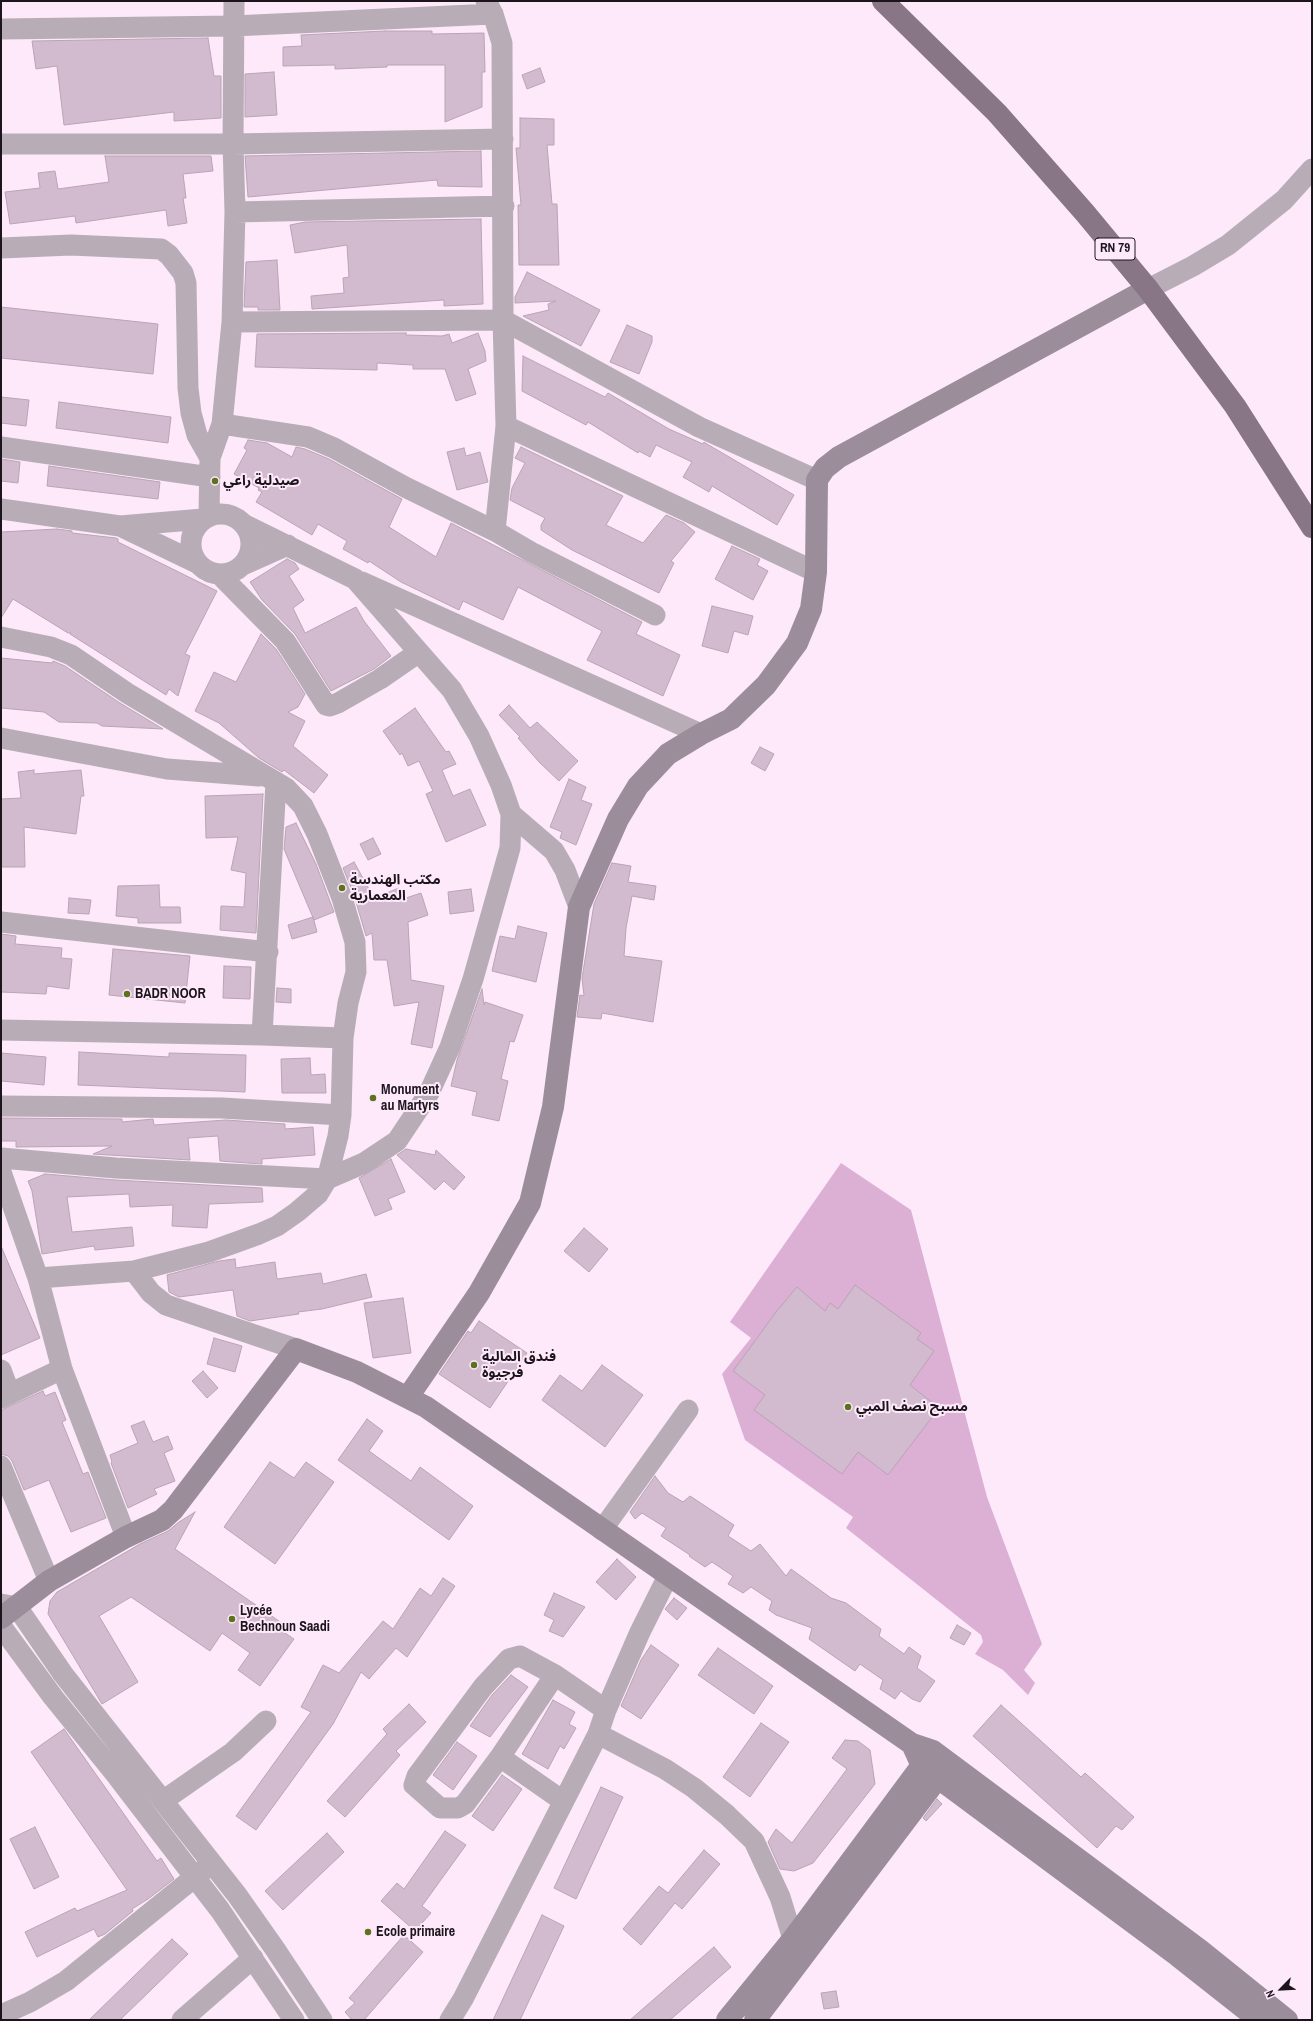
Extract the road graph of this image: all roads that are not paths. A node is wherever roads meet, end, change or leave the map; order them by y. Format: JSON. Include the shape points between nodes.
{"nodes":[{"id":1,"x":234,"y":1,"type":"edge"},
{"id":2,"x":883,"y":1,"type":"edge"},
{"id":3,"x":490,"y":8,"type":"edge"},
{"id":4,"x":233,"y":26,"type":"junction"},
{"id":5,"x":1,"y":29,"type":"edge"},
{"id":6,"x":503,"y":139,"type":"junction"},
{"id":7,"x":1,"y":144,"type":"edge"},
{"id":8,"x":233,"y":144,"type":"junction"},
{"id":9,"x":1312,"y":170,"type":"edge"},
{"id":10,"x":504,"y":206,"type":"junction"},
{"id":11,"x":235,"y":212,"type":"junction"},
{"id":12,"x":1,"y":248,"type":"edge"},
{"id":13,"x":1148,"y":289,"type":"junction"},
{"id":14,"x":503,"y":320,"type":"junction"},
{"id":15,"x":232,"y":322,"type":"junction"},
{"id":16,"x":222,"y":424,"type":"junction"},
{"id":17,"x":506,"y":426,"type":"junction"},
{"id":18,"x":1,"y":447,"type":"edge"},
{"id":19,"x":210,"y":468,"type":"junction"},
{"id":20,"x":817,"y":480,"type":"junction"},
{"id":21,"x":1,"y":510,"type":"edge"},
{"id":22,"x":206,"y":517,"type":"junction"},
{"id":23,"x":245,"y":525,"type":"junction"},
{"id":24,"x":120,"y":526,"type":"junction"},
{"id":25,"x":1312,"y":527,"type":"edge"},
{"id":26,"x":495,"y":531,"type":"junction"},
{"id":27,"x":288,"y":545,"type":"junction"},
{"id":28,"x":197,"y":563,"type":"junction"},
{"id":29,"x":243,"y":565,"type":"junction"},
{"id":30,"x":816,"y":572,"type":"junction"},
{"id":31,"x":219,"y":574,"type":"junction"},
{"id":32,"x":355,"y":579,"type":"junction"},
{"id":33,"x":655,"y":615,"type":"dead end"},
{"id":34,"x":1,"y":637,"type":"edge"},
{"id":35,"x":419,"y":652,"type":"junction"},
{"id":36,"x":701,"y":734,"type":"junction"},
{"id":37,"x":1,"y":738,"type":"edge"},
{"id":38,"x":270,"y":779,"type":"junction"},
{"id":39,"x":511,"y":814,"type":"junction"},
{"id":40,"x":579,"y":907,"type":"junction"},
{"id":41,"x":1,"y":922,"type":"edge"},
{"id":42,"x":268,"y":952,"type":"junction"},
{"id":43,"x":1,"y":1030,"type":"edge"},
{"id":44,"x":262,"y":1034,"type":"junction"},
{"id":45,"x":343,"y":1038,"type":"junction"},
{"id":46,"x":1,"y":1106,"type":"edge"},
{"id":47,"x":340,"y":1115,"type":"junction"},
{"id":48,"x":1,"y":1158,"type":"edge"},
{"id":49,"x":1,"y":1172,"type":"edge"},
{"id":50,"x":327,"y":1179,"type":"junction"},
{"id":51,"x":134,"y":1271,"type":"junction"},
{"id":52,"x":38,"y":1278,"type":"junction"},
{"id":53,"x":296,"y":1349,"type":"junction"},
{"id":54,"x":1,"y":1370,"type":"edge"},
{"id":55,"x":62,"y":1370,"type":"junction"},
{"id":56,"x":5,"y":1396,"type":"edge"},
{"id":57,"x":408,"y":1397,"type":"junction"},
{"id":58,"x":688,"y":1410,"type":"dead end"},
{"id":59,"x":1,"y":1466,"type":"edge"},
{"id":60,"x":602,"y":1530,"type":"junction"},
{"id":61,"x":126,"y":1537,"type":"junction"},
{"id":62,"x":668,"y":1576,"type":"junction"},
{"id":63,"x":49,"y":1581,"type":"junction"},
{"id":64,"x":6,"y":1610,"type":"edge"},
{"id":65,"x":1,"y":1626,"type":"edge"},
{"id":66,"x":555,"y":1676,"type":"junction"},
{"id":67,"x":606,"y":1710,"type":"junction"},
{"id":68,"x":266,"y":1721,"type":"dead end"},
{"id":69,"x":598,"y":1734,"type":"junction"},
{"id":70,"x":500,"y":1757,"type":"junction"},
{"id":71,"x":935,"y":1765,"type":"junction"},
{"id":72,"x":164,"y":1800,"type":"junction"},
{"id":73,"x":563,"y":1801,"type":"junction"},
{"id":74,"x":212,"y":1864,"type":"junction"},
{"id":75,"x":195,"y":1876,"type":"junction"},
{"id":76,"x":793,"y":1938,"type":"junction"},
{"id":77,"x":253,"y":1958,"type":"junction"},
{"id":78,"x":1259,"y":2012,"type":"edge"},
{"id":79,"x":1,"y":2015,"type":"edge"},
{"id":80,"x":182,"y":2020,"type":"edge"},
{"id":81,"x":294,"y":2020,"type":"edge"},
{"id":82,"x":322,"y":2020,"type":"edge"},
{"id":83,"x":450,"y":2020,"type":"edge"},
{"id":84,"x":727,"y":2020,"type":"edge"},
{"id":85,"x":755,"y":2020,"type":"edge"},
{"id":86,"x":1287,"y":2020,"type":"edge"}],
"edges":[{"from":1,"to":4,"type":"street"},
{"from":2,"to":13,"type":"main road","number":"RN 79","via":[[997,113]]},
{"from":3,"to":4,"type":"street"},
{"from":3,"to":6,"type":"street","via":[[502,44]]},
{"from":4,"to":5,"type":"street"},
{"from":4,"to":8,"type":"street"},
{"from":6,"to":8,"type":"street"},
{"from":6,"to":10,"type":"street"},
{"from":7,"to":8,"type":"street"},
{"from":8,"to":11,"type":"street"},
{"from":9,"to":13,"type":"street","via":[[1284,200],[1228,245]]},
{"from":10,"to":11,"type":"street"},
{"from":10,"to":14,"type":"street"},
{"from":11,"to":15,"type":"street"},
{"from":12,"to":19,"type":"street","via":[[71,244],[161,249],[169,255],[186,283],[189,401],[197,435]]},
{"from":13,"to":20,"type":"main road","via":[[839,457],[825,468]]},
{"from":13,"to":25,"type":"main road","number":"RN 79","via":[[1235,406]]},
{"from":14,"to":15,"type":"street"},
{"from":14,"to":17,"type":"street"},
{"from":14,"to":20,"type":"street","via":[[699,427]]},
{"from":15,"to":16,"type":"street"},
{"from":16,"to":19,"type":"street"},
{"from":16,"to":26,"type":"street","via":[[308,437]]},
{"from":17,"to":26,"type":"street"},
{"from":17,"to":30,"type":"street"},
{"from":18,"to":19,"type":"street"},
{"from":19,"to":22,"type":"street"},
{"from":20,"to":30,"type":"main road"},
{"from":21,"to":24,"type":"street"},
{"from":22,"to":23,"type":"street","via":[[224,513],[232,515]]},
{"from":22,"to":24,"type":"street"},
{"from":22,"to":28,"type":"street","via":[[194,528],[190,540],[191,552]]},
{"from":23,"to":27,"type":"street"},
{"from":23,"to":29,"type":"street","via":[[250,537],[251,550]]},
{"from":24,"to":28,"type":"street"},
{"from":26,"to":33,"type":"street"},
{"from":27,"to":29,"type":"street"},
{"from":27,"to":32,"type":"street"},
{"from":28,"to":31,"type":"street","via":[[210,573]]},
{"from":29,"to":31,"type":"street","via":[[232,572]]},
{"from":30,"to":36,"type":"main road","via":[[811,609],[797,643],[766,685],[731,719]]},
{"from":31,"to":35,"type":"street","via":[[285,641],[326,704],[330,706],[380,679]]},
{"from":32,"to":35,"type":"street"},
{"from":32,"to":36,"type":"street"},
{"from":34,"to":38,"type":"street","via":[[51,647],[70,655],[127,693]]},
{"from":35,"to":39,"type":"street","via":[[452,690],[479,736]]},
{"from":36,"to":40,"type":"main road","via":[[668,754],[638,786],[618,819]]},
{"from":37,"to":38,"type":"street","via":[[167,769]]},
{"from":38,"to":42,"type":"street"},
{"from":38,"to":45,"type":"street","via":[[286,788],[303,806],[342,898],[355,942],[356,972]]},
{"from":39,"to":40,"type":"street","via":[[554,851],[565,870]]},
{"from":39,"to":50,"type":"street","via":[[510,848],[473,979],[450,1047],[429,1093],[397,1141],[364,1163]]},
{"from":40,"to":57,"type":"main road","via":[[553,1107],[530,1203],[479,1293]]},
{"from":41,"to":42,"type":"street"},
{"from":42,"to":44,"type":"street"},
{"from":43,"to":44,"type":"street"},
{"from":44,"to":45,"type":"street"},
{"from":45,"to":47,"type":"street"},
{"from":46,"to":47,"type":"street","via":[[222,1108]]},
{"from":47,"to":50,"type":"street","via":[[338,1136]]},
{"from":48,"to":50,"type":"street","via":[[116,1168]]},
{"from":49,"to":52,"type":"street"},
{"from":50,"to":51,"type":"street","via":[[318,1194],[277,1226],[209,1252]]},
{"from":51,"to":52,"type":"street"},
{"from":51,"to":53,"type":"street","via":[[151,1293],[166,1305]]},
{"from":52,"to":55,"type":"street"},
{"from":53,"to":57,"type":"main road","via":[[357,1372]]},
{"from":53,"to":61,"type":"main road","via":[[173,1510],[162,1520]]},
{"from":54,"to":56,"type":"street"},
{"from":55,"to":56,"type":"street"},
{"from":55,"to":61,"type":"street"},
{"from":57,"to":60,"type":"main road"},
{"from":58,"to":60,"type":"street"},
{"from":59,"to":63,"type":"street"},
{"from":60,"to":62,"type":"main road"},
{"from":61,"to":63,"type":"main road"},
{"from":62,"to":67,"type":"street"},
{"from":62,"to":71,"type":"main road","via":[[912,1744]]},
{"from":63,"to":64,"type":"main road"},
{"from":64,"to":72,"type":"street","via":[[63,1674]]},
{"from":65,"to":75,"type":"street","via":[[53,1697]]},
{"from":66,"to":67,"type":"street"},
{"from":66,"to":70,"type":"street"},
{"from":66,"to":70,"type":"street","via":[[520,1656],[508,1659],[483,1687],[417,1776],[414,1785],[440,1808],[458,1808],[465,1804]]},
{"from":67,"to":69,"type":"street"},
{"from":68,"to":72,"type":"street","via":[[233,1752]]},
{"from":69,"to":73,"type":"street"},
{"from":69,"to":76,"type":"street","via":[[665,1769],[727,1814],[754,1840],[780,1897]]},
{"from":70,"to":73,"type":"street"},
{"from":71,"to":76,"type":"main road"},
{"from":71,"to":78,"type":"main road","via":[[1085,1876],[1200,1950]]},
{"from":71,"to":85,"type":"main road"},
{"from":72,"to":74,"type":"street"},
{"from":73,"to":83,"type":"street"},
{"from":74,"to":75,"type":"street"},
{"from":74,"to":82,"type":"street","via":[[276,1949]]},
{"from":75,"to":77,"type":"street"},
{"from":75,"to":79,"type":"street","via":[[66,1981]]},
{"from":76,"to":84,"type":"main road"},
{"from":77,"to":80,"type":"street"},
{"from":77,"to":81,"type":"street"},
{"from":78,"to":86,"type":"main road"}]}
